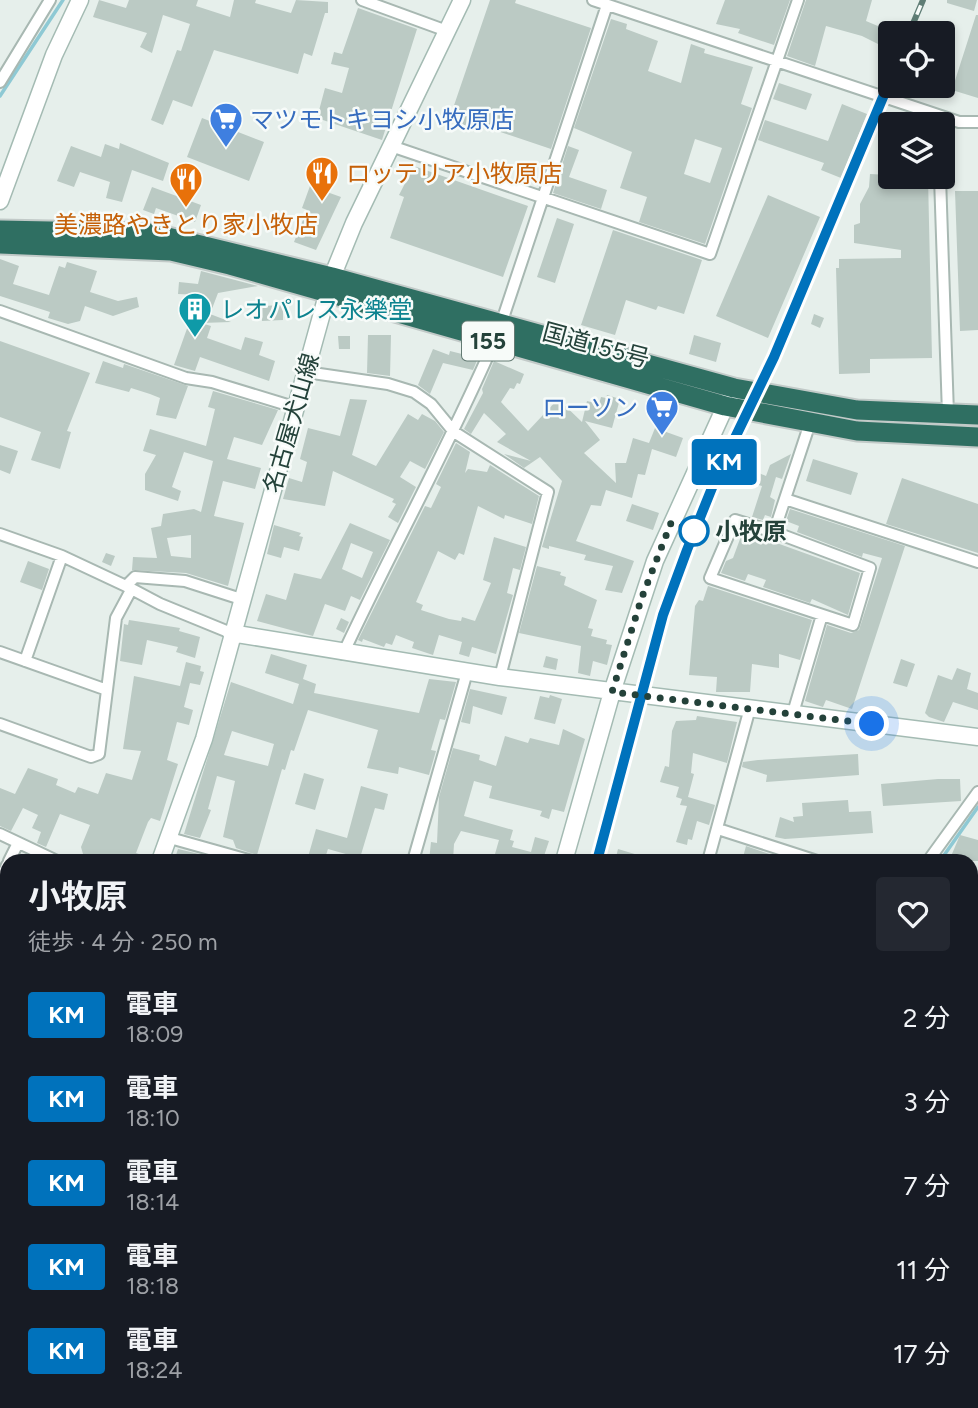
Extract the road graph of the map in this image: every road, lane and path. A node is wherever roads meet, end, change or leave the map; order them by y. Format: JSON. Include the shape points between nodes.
{"nodes":[{"id":1,"x":50,"y":0,"type":"edge"},
{"id":2,"x":80,"y":0,"type":"edge"},
{"id":3,"x":362,"y":0,"type":"edge"},
{"id":4,"x":462,"y":0,"type":"edge"},
{"id":5,"x":593,"y":0,"type":"edge"},
{"id":6,"x":798,"y":0,"type":"edge"},
{"id":7,"x":607,"y":5,"type":"junction"},
{"id":8,"x":447,"y":30,"type":"junction"},
{"id":9,"x":777,"y":61,"type":"junction"},
{"id":10,"x":0,"y":82,"type":"edge"},
{"id":11,"x":917,"y":112,"type":"edge"},
{"id":12,"x":955,"y":122,"type":"edge"},
{"id":13,"x":978,"y":122,"type":"edge"},
{"id":14,"x":391,"y":146,"type":"junction"},
{"id":15,"x":940,"y":189,"type":"edge"},
{"id":16,"x":542,"y":198,"type":"junction"},
{"id":17,"x":0,"y":201,"type":"edge"},
{"id":18,"x":0,"y":230,"type":"edge"},
{"id":19,"x":0,"y":244,"type":"edge"},
{"id":20,"x":329,"y":285,"type":"junction"},
{"id":21,"x":0,"y":311,"type":"edge"},
{"id":22,"x":497,"y":333,"type":"junction"},
{"id":23,"x":306,"y":372,"type":"junction"},
{"id":24,"x":729,"y":397,"type":"junction"},
{"id":25,"x":294,"y":407,"type":"junction"},
{"id":26,"x":948,"y":414,"type":"junction"},
{"id":27,"x":978,"y":415,"type":"edge"},
{"id":28,"x":810,"y":423,"type":"junction"},
{"id":29,"x":454,"y":432,"type":"junction"},
{"id":30,"x":978,"y":437,"type":"edge"},
{"id":31,"x":785,"y":499,"type":"junction"},
{"id":32,"x":774,"y":532,"type":"junction"},
{"id":33,"x":0,"y":534,"type":"edge"},
{"id":34,"x":62,"y":556,"type":"junction"},
{"id":35,"x":978,"y":562,"type":"edge"},
{"id":36,"x":128,"y":588,"type":"junction"},
{"id":37,"x":241,"y":599,"type":"junction"},
{"id":38,"x":822,"y":614,"type":"junction"},
{"id":39,"x":231,"y":633,"type":"junction"},
{"id":40,"x":0,"y":652,"type":"edge"},
{"id":41,"x":343,"y":654,"type":"junction"},
{"id":42,"x":25,"y":661,"type":"junction"},
{"id":43,"x":467,"y":672,"type":"junction"},
{"id":44,"x":500,"y":677,"type":"junction"},
{"id":45,"x":107,"y":690,"type":"junction"},
{"id":46,"x":612,"y":692,"type":"junction"},
{"id":47,"x":750,"y":708,"type":"junction"},
{"id":48,"x":793,"y":713,"type":"junction"},
{"id":49,"x":0,"y":724,"type":"edge"},
{"id":50,"x":978,"y":737,"type":"edge"},
{"id":51,"x":978,"y":792,"type":"edge"},
{"id":52,"x":718,"y":828,"type":"junction"},
{"id":53,"x":0,"y":834,"type":"edge"},
{"id":54,"x":170,"y":838,"type":"junction"},
{"id":55,"x":18,"y":843,"type":"junction"},
{"id":56,"x":12,"y":854,"type":"edge"},
{"id":57,"x":42,"y":854,"type":"edge"},
{"id":58,"x":163,"y":854,"type":"edge"},
{"id":59,"x":227,"y":854,"type":"edge"},
{"id":60,"x":415,"y":854,"type":"edge"},
{"id":61,"x":566,"y":854,"type":"edge"},
{"id":62,"x":710,"y":854,"type":"edge"},
{"id":63,"x":780,"y":854,"type":"edge"},
{"id":64,"x":933,"y":854,"type":"edge"}],
"edges":[{"from":1,"to":10,"type":"street"},
{"from":2,"to":17,"type":"main road","via":[[54,55]]},
{"from":3,"to":8,"type":"street"},
{"from":4,"to":8,"type":"main road","name":"名古屋犬山線"},
{"from":5,"to":7,"type":"street"},
{"from":6,"to":9,"type":"street"},
{"from":7,"to":9,"type":"street"},
{"from":7,"to":16,"type":"street"},
{"from":8,"to":14,"type":"main road","name":"名古屋犬山線"},
{"from":9,"to":11,"type":"street"},
{"from":9,"to":16,"type":"street","via":[[710,254]]},
{"from":12,"to":13,"type":"street"},
{"from":14,"to":16,"type":"street"},
{"from":14,"to":20,"type":"main road","name":"名古屋犬山線"},
{"from":15,"to":26,"type":"street"},
{"from":16,"to":22,"type":"street"},
{"from":18,"to":20,"type":"highway","name":"国道155号","number":"155","via":[[151,233]]},
{"from":19,"to":20,"type":"highway","name":"国道155号","number":"155","via":[[171,251]]},
{"from":20,"to":22,"type":"highway","name":"国道155号","number":"155"},
{"from":20,"to":23,"type":"main road","name":"名古屋犬山線"},
{"from":21,"to":25,"type":"street","via":[[186,378]]},
{"from":22,"to":24,"type":"highway","name":"国道155号","number":"155"},
{"from":22,"to":29,"type":"street"},
{"from":23,"to":25,"type":"main road","name":"名古屋犬山線"},
{"from":23,"to":29,"type":"street","via":[[414,392]]},
{"from":24,"to":26,"type":"highway","name":"国道155号","number":"155"},
{"from":24,"to":28,"type":"highway","name":"国道155号","number":"155"},
{"from":24,"to":46,"type":"main road","via":[[655,561]]},
{"from":25,"to":37,"type":"main road","name":"名古屋犬山線"},
{"from":26,"to":27,"type":"highway","name":"国道155号","number":"155"},
{"from":28,"to":30,"type":"highway","name":"国道155号","number":"155","via":[[857,431]]},
{"from":28,"to":31,"type":"street"},
{"from":29,"to":41,"type":"street","via":[[402,528]]},
{"from":29,"to":44,"type":"street","via":[[548,492]]},
{"from":31,"to":32,"type":"street"},
{"from":31,"to":35,"type":"street"},
{"from":32,"to":38,"type":"street","via":[[870,568],[853,625]]},
{"from":32,"to":38,"type":"street","via":[[735,520],[710,578]]},
{"from":33,"to":34,"type":"street"},
{"from":34,"to":36,"type":"street"},
{"from":34,"to":42,"type":"street"},
{"from":36,"to":37,"type":"street","via":[[135,577],[185,581]]},
{"from":36,"to":39,"type":"street"},
{"from":36,"to":45,"type":"street","via":[[116,618]]},
{"from":37,"to":39,"type":"main road","name":"名古屋犬山線"},
{"from":38,"to":48,"type":"street"},
{"from":39,"to":41,"type":"main road"},
{"from":39,"to":54,"type":"main road","name":"名古屋犬山線","via":[[204,739]]},
{"from":40,"to":42,"type":"street"},
{"from":41,"to":43,"type":"main road"},
{"from":42,"to":45,"type":"street"},
{"from":43,"to":44,"type":"main road"},
{"from":43,"to":60,"type":"street"},
{"from":44,"to":46,"type":"main road"},
{"from":45,"to":49,"type":"street","via":[[96,757]]},
{"from":46,"to":47,"type":"main road"},
{"from":46,"to":61,"type":"main road"},
{"from":47,"to":48,"type":"main road"},
{"from":47,"to":52,"type":"street"},
{"from":48,"to":50,"type":"main road"},
{"from":51,"to":64,"type":"street"},
{"from":52,"to":62,"type":"street"},
{"from":52,"to":63,"type":"street","via":[[774,845]]},
{"from":53,"to":55,"type":"street"},
{"from":54,"to":58,"type":"main road","name":"名古屋犬山線"},
{"from":54,"to":59,"type":"street"},
{"from":55,"to":56,"type":"street"},
{"from":55,"to":57,"type":"street"}]}
